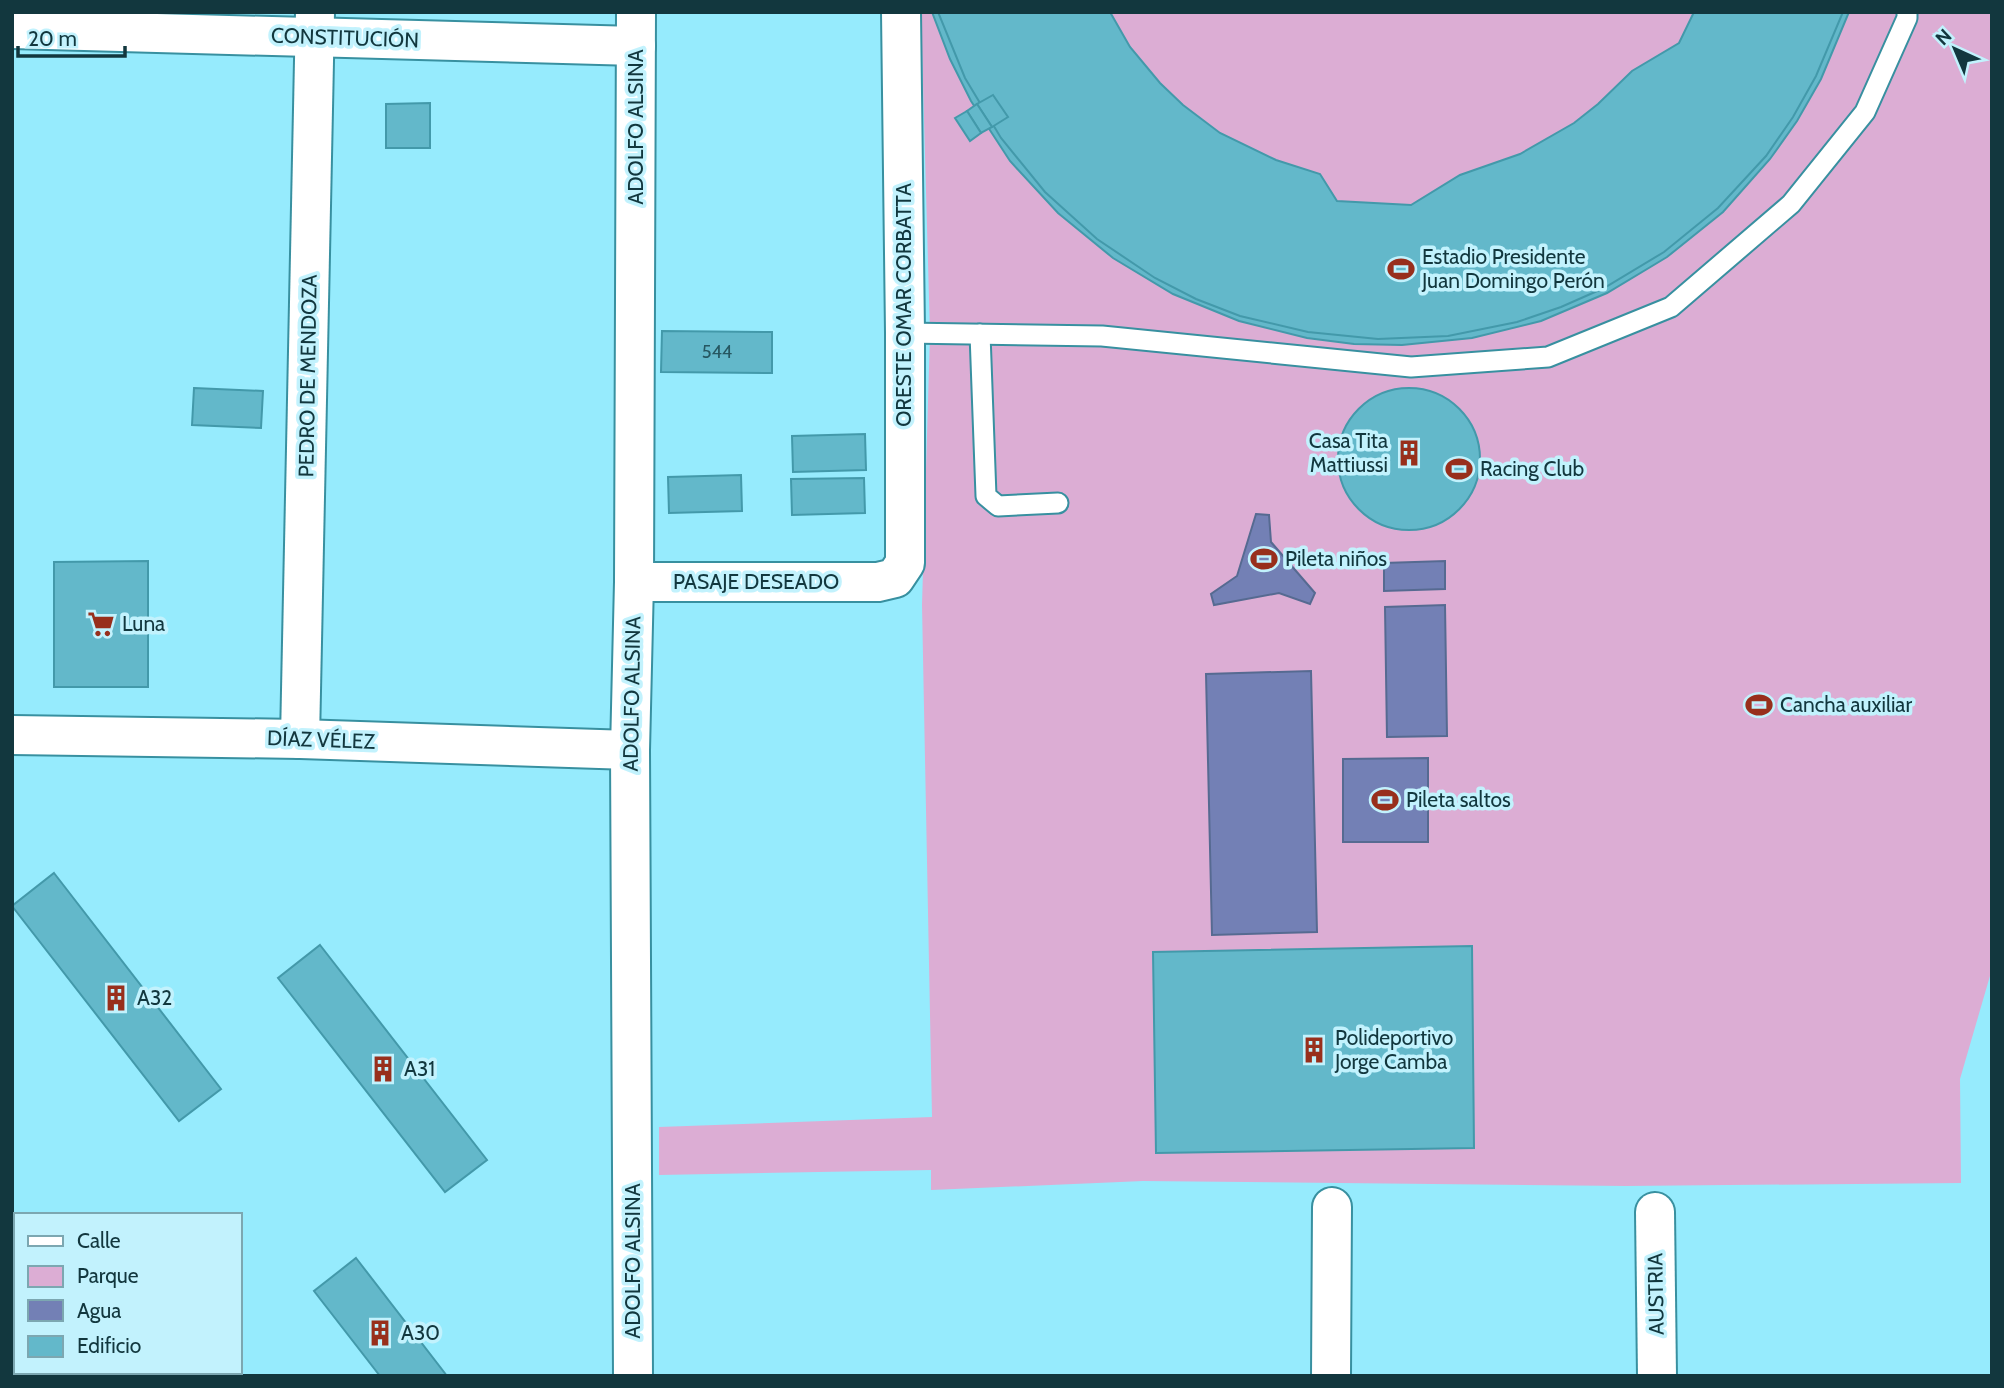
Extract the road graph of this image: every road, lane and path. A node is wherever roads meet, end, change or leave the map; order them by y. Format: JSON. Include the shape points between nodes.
{"nodes":[{"id":1,"x":901,"y":12,"type":"edge"},
{"id":2,"x":1907,"y":12,"type":"edge"},
{"id":3,"x":315,"y":24,"type":"edge"},
{"id":4,"x":12,"y":29,"type":"edge"},
{"id":5,"x":636,"y":29,"type":"edge"},
{"id":6,"x":905,"y":333,"type":"junction"},
{"id":7,"x":980,"y":334,"type":"junction"},
{"id":8,"x":1058,"y":503,"type":"dead end"},
{"id":9,"x":634,"y":582,"type":"junction"},
{"id":10,"x":878,"y":582,"type":"joint"},
{"id":11,"x":12,"y":735,"type":"edge"},
{"id":12,"x":300,"y":739,"type":"junction"},
{"id":13,"x":630,"y":750,"type":"junction"},
{"id":14,"x":1332,"y":1207,"type":"dead end"},
{"id":15,"x":1655,"y":1212,"type":"dead end"},
{"id":16,"x":633,"y":1376,"type":"edge"},
{"id":17,"x":1331,"y":1376,"type":"edge"},
{"id":18,"x":1657,"y":1376,"type":"edge"}],
"edges":[{"from":1,"to":6,"type":"street","name":"ORESTE OMAR CORBATTA"},
{"from":2,"to":7,"type":"lane","via":[[1865,113],[1791,204],[1671,307],[1548,357],[1411,367],[1102,336]]},
{"from":3,"to":4,"type":"street","name":"CONSTITUCIÓN"},
{"from":3,"to":5,"type":"street","name":"CONSTITUCIÓN"},
{"from":3,"to":12,"type":"street","name":"PEDRO DE MENDOZA"},
{"from":5,"to":9,"type":"street","name":"ADOLFO ALSINA"},
{"from":6,"to":7,"type":"lane"},
{"from":6,"to":10,"type":"street","name":"ORESTE OMAR CORBATTA","via":[[905,563],[895,578]]},
{"from":7,"to":8,"type":"lane","via":[[986,496],[998,506]]},
{"from":9,"to":10,"type":"street","name":"PASAJE DESEADO"},
{"from":9,"to":13,"type":"street","name":"ADOLFO ALSINA"},
{"from":11,"to":12,"type":"street","name":"DÍAZ VÉLEZ"},
{"from":12,"to":13,"type":"street","name":"DÍAZ VÉLEZ"},
{"from":13,"to":16,"type":"street","name":"ADOLFO ALSINA"},
{"from":14,"to":17,"type":"street"},
{"from":15,"to":18,"type":"street","name":"AUSTRIA"}]}
